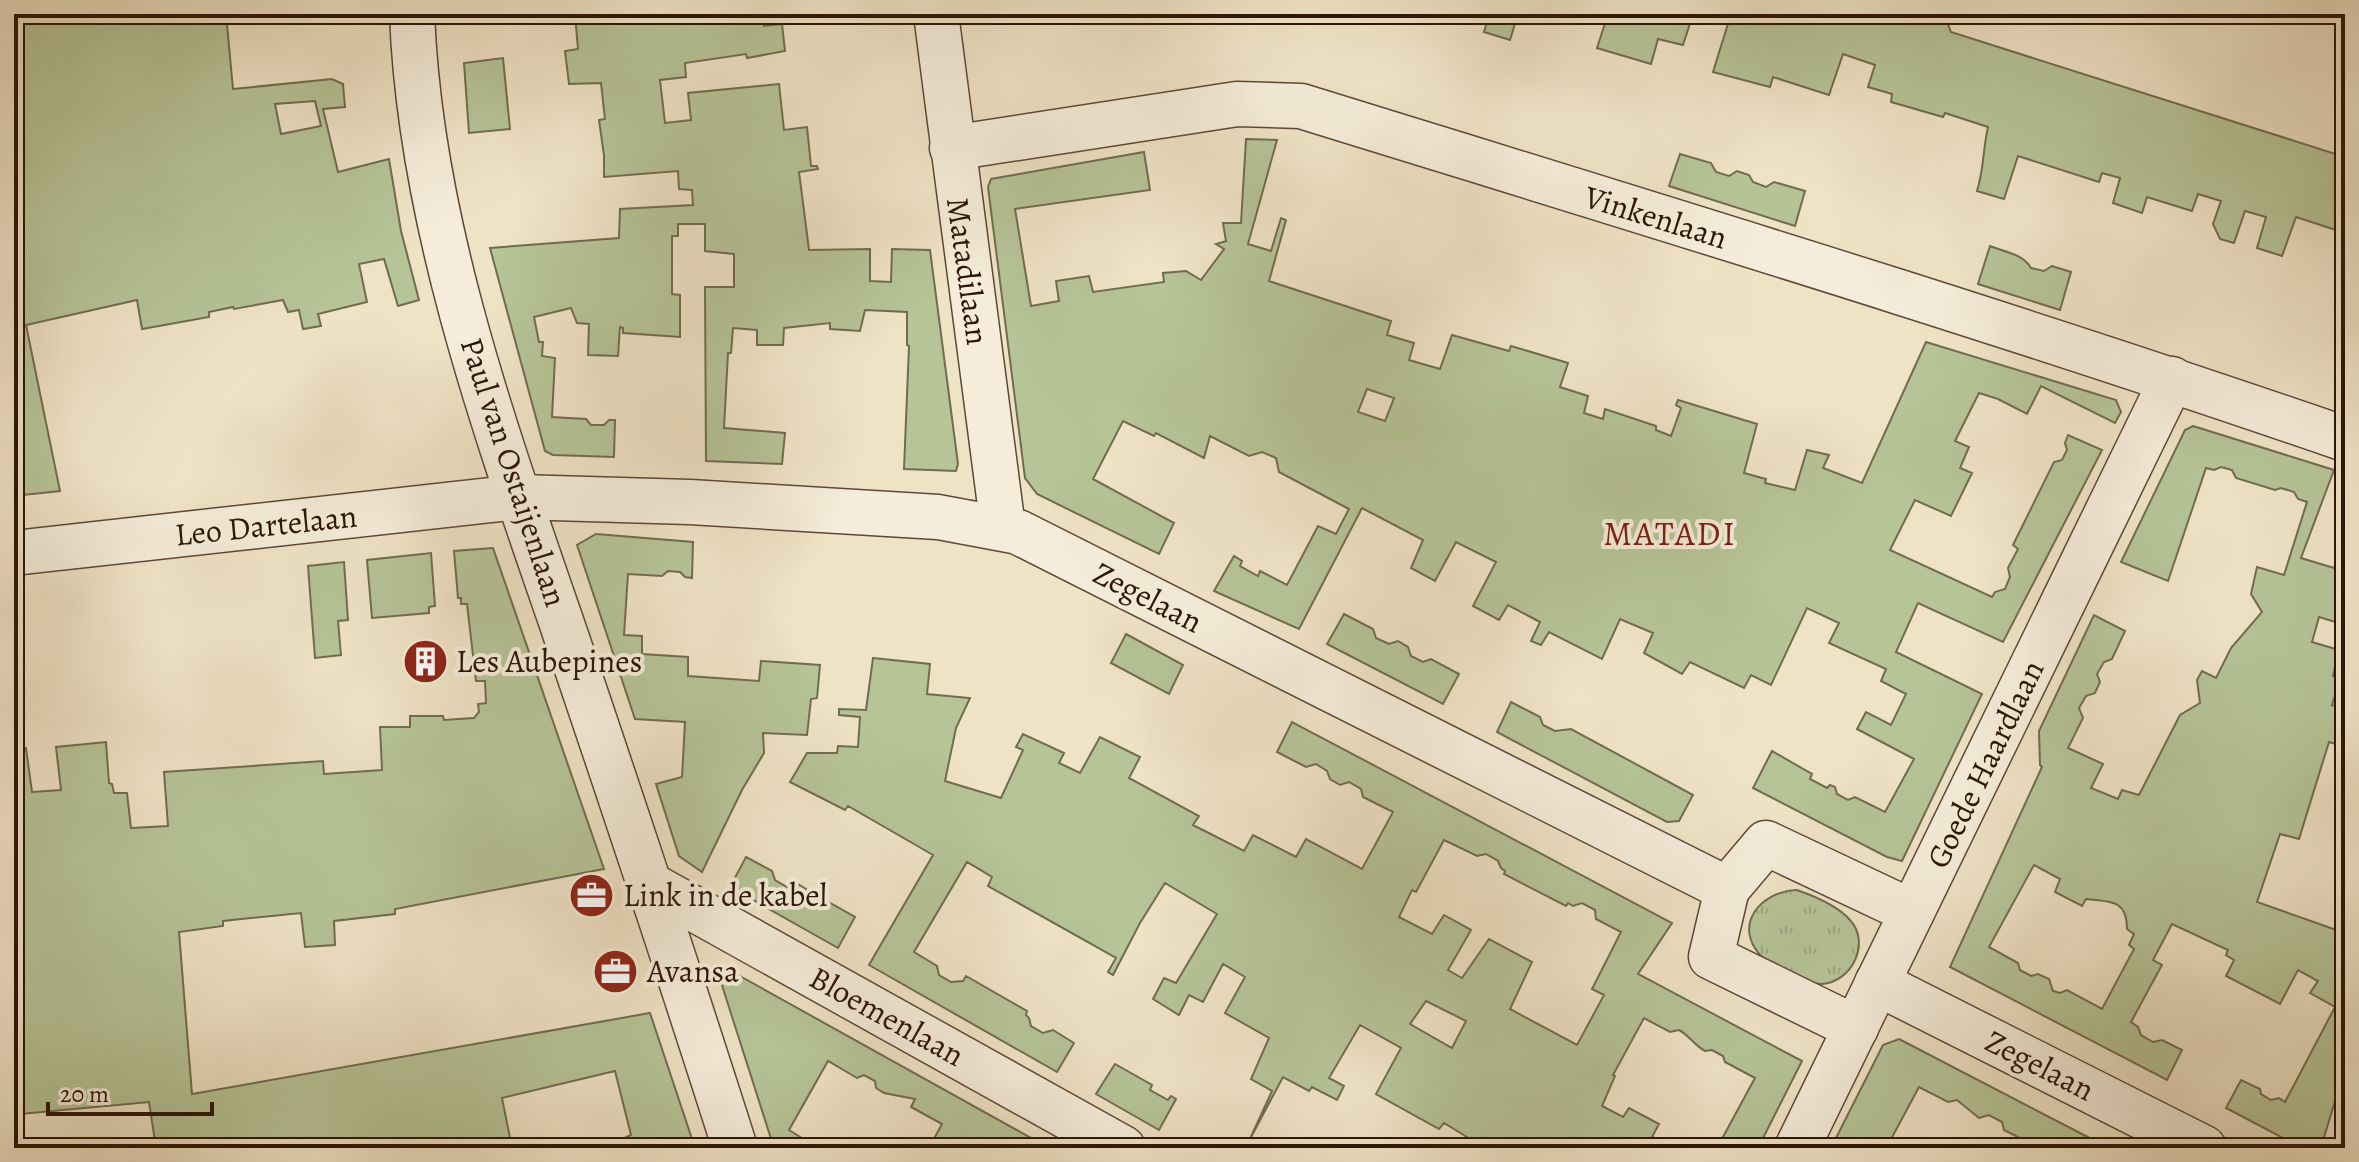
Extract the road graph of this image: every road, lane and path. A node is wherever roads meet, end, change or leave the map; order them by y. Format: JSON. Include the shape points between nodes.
{"nodes":[{"id":1,"x":412,"y":14,"type":"edge"},
{"id":2,"x":936,"y":14,"type":"edge"},
{"id":3,"x":952,"y":148,"type":"junction"},
{"id":4,"x":2172,"y":379,"type":"junction"},
{"id":5,"x":2345,"y":439,"type":"edge"},
{"id":6,"x":518,"y":497,"type":"junction"},
{"id":7,"x":1003,"y":528,"type":"junction"},
{"id":8,"x":14,"y":553,"type":"edge"},
{"id":9,"x":651,"y":885,"type":"junction"},
{"id":10,"x":1727,"y":889,"type":"junction"},
{"id":11,"x":1912,"y":912,"type":"junction"},
{"id":12,"x":1877,"y":983,"type":"junction"},
{"id":13,"x":1856,"y":1028,"type":"junction"},
{"id":14,"x":735,"y":1148,"type":"edge"},
{"id":15,"x":1123,"y":1148,"type":"edge"},
{"id":16,"x":1797,"y":1148,"type":"edge"},
{"id":17,"x":2204,"y":1148,"type":"edge"}],
"edges":[{"from":1,"to":6,"type":"street","name":"Paul van Ostaijenlaan","via":[[441,237]]},
{"from":2,"to":3,"type":"street","name":"Matadilaan"},
{"from":3,"to":4,"type":"street","name":"Vinkenlaan","via":[[1237,104],[1301,106]]},
{"from":3,"to":7,"type":"street","name":"Matadilaan"},
{"from":4,"to":5,"type":"street","name":"Vinkenlaan"},
{"from":4,"to":11,"type":"street","name":"Goede Haardlaan"},
{"from":6,"to":7,"type":"street","name":"Zegelaan","via":[[938,517]]},
{"from":6,"to":8,"type":"street","name":"Leo Dartelaan"},
{"from":6,"to":9,"type":"street","name":"Paul van Ostaijenlaan"},
{"from":7,"to":10,"type":"street","name":"Zegelaan"},
{"from":9,"to":14,"type":"street","name":"Paul van Ostaijenlaan"},
{"from":9,"to":15,"type":"street","name":"Bloemenlaan"},
{"from":10,"to":11,"type":"street","via":[[1766,843]]},
{"from":10,"to":13,"type":"street","via":[[1711,957]]},
{"from":11,"to":12,"type":"street","name":"Goede Haardlaan"},
{"from":12,"to":13,"type":"street","name":"Goede Haardlaan"},
{"from":12,"to":17,"type":"street","name":"Zegelaan"},
{"from":13,"to":16,"type":"street","name":"Goede Haardlaan"}]}
